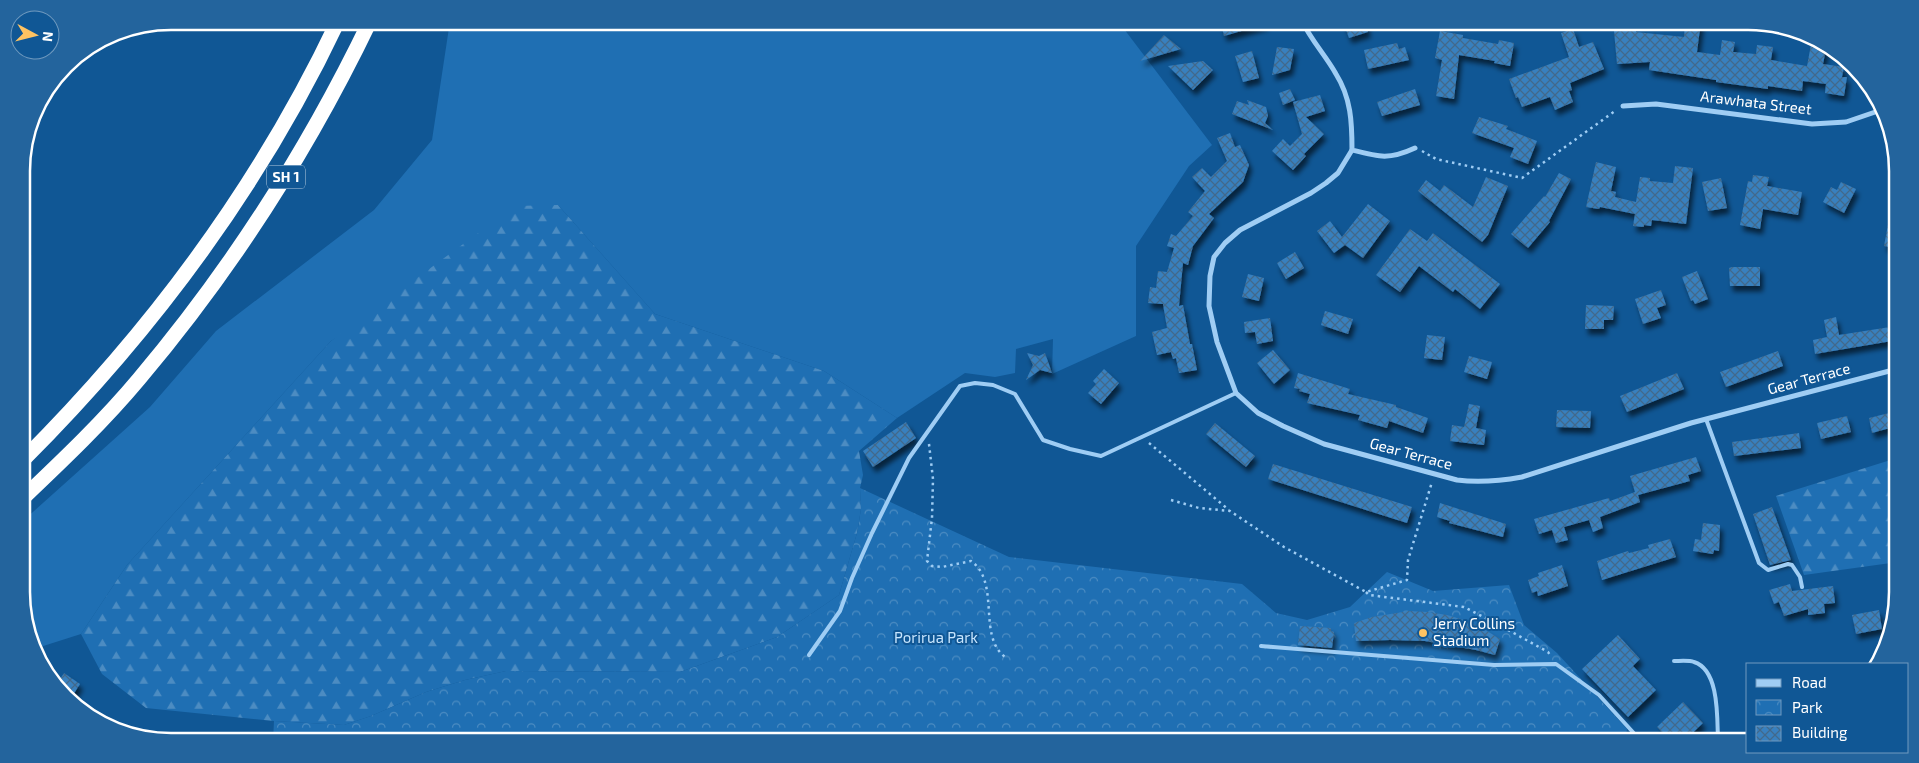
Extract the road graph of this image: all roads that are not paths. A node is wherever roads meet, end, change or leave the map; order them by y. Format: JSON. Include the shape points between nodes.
{"nodes":[{"id":1,"x":333,"y":30,"type":"edge"},
{"id":2,"x":365,"y":30,"type":"edge"},
{"id":3,"x":1308,"y":30,"type":"edge"},
{"id":4,"x":1622,"y":106,"type":"road end"},
{"id":5,"x":1876,"y":112,"type":"edge"},
{"id":6,"x":1416,"y":148,"type":"road end"},
{"id":7,"x":1352,"y":150,"type":"junction"},
{"id":8,"x":1889,"y":371,"type":"edge"},
{"id":9,"x":1236,"y":392,"type":"junction"},
{"id":10,"x":1706,"y":419,"type":"junction"},
{"id":11,"x":30,"y":453,"type":"edge"},
{"id":12,"x":30,"y":491,"type":"edge"},
{"id":13,"x":1802,"y":587,"type":"dead end"},
{"id":14,"x":1262,"y":646,"type":"dead end"},
{"id":15,"x":809,"y":655,"type":"dead end"},
{"id":16,"x":1674,"y":661,"type":"dead end"},
{"id":17,"x":1633,"y":733,"type":"edge"},
{"id":18,"x":1717,"y":733,"type":"edge"}],
"edges":[{"from":1,"to":11,"type":"highway","number":"SH 1","via":[[270,148],[199,255],[99,381]]},
{"from":2,"to":12,"type":"highway","number":"SH 1","via":[[298,159],[217,282],[133,386]]},
{"from":3,"to":7,"type":"street","via":[[1337,75],[1348,100]]},
{"from":4,"to":5,"type":"street","name":"Arawhata Street","via":[[1656,104],[1812,124],[1846,122]]},
{"from":6,"to":7,"type":"street","via":[[1400,155],[1379,157]]},
{"from":7,"to":9,"type":"street","name":"Gear Terrace","via":[[1338,172],[1326,183],[1240,230],[1214,257],[1209,306],[1217,342]]},
{"from":8,"to":10,"type":"street","name":"Gear Terrace"},
{"from":9,"to":10,"type":"street","name":"Gear Terrace","via":[[1258,412],[1324,444],[1474,482],[1522,477]]},
{"from":9,"to":15,"type":"lane","via":[[1101,456],[1043,440],[1015,394],[976,382],[960,386],[909,458],[892,489],[840,611]]},
{"from":10,"to":13,"type":"lane","via":[[1759,563],[1768,570],[1792,565]]},
{"from":14,"to":17,"type":"lane","via":[[1494,665],[1556,664],[1599,695]]},
{"from":16,"to":18,"type":"lane","via":[[1695,662],[1708,672],[1715,691]]}]}
